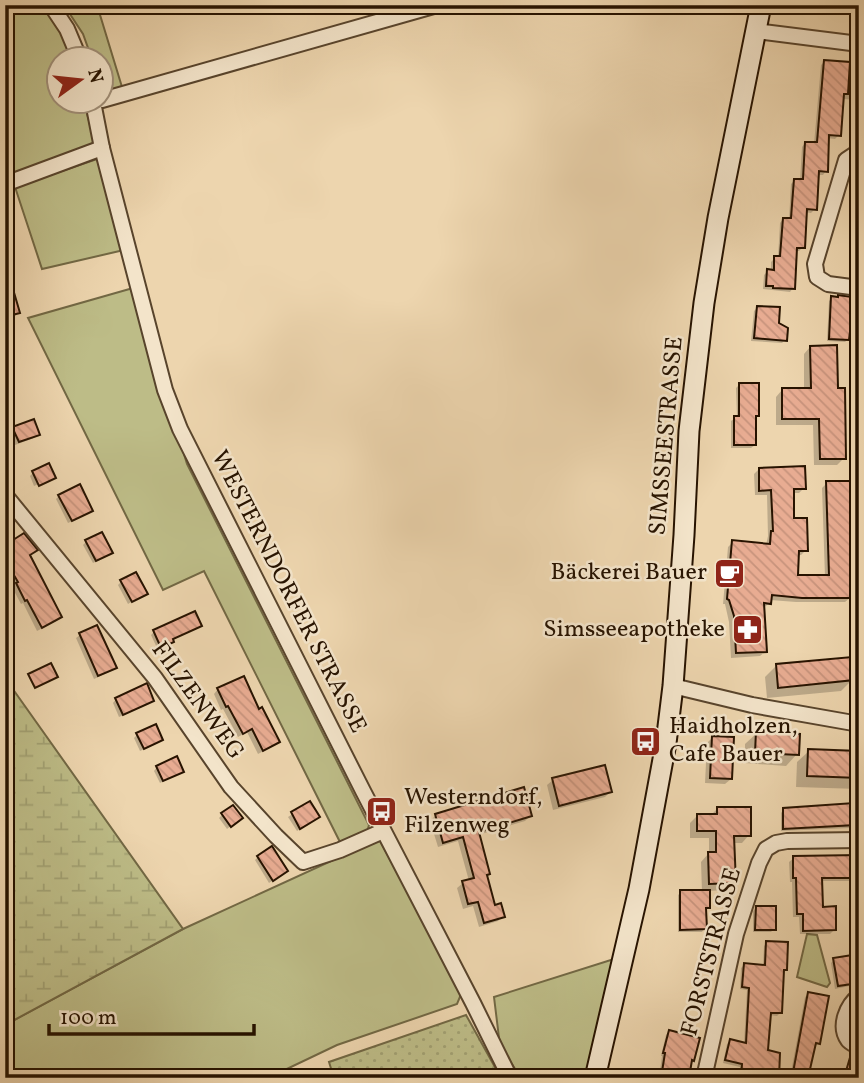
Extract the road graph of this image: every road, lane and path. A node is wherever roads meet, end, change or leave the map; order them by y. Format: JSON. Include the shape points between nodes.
{"nodes":[{"id":1,"x":51,"y":5,"type":"edge"},
{"id":2,"x":437,"y":5,"type":"edge"},
{"id":3,"x":761,"y":5,"type":"edge"},
{"id":4,"x":756,"y":31,"type":"junction"},
{"id":5,"x":859,"y":44,"type":"edge"},
{"id":6,"x":74,"y":46,"type":"edge"},
{"id":7,"x":116,"y":96,"type":"edge"},
{"id":8,"x":96,"y":116,"type":"edge"},
{"id":9,"x":102,"y":148,"type":"junction"},
{"id":10,"x":859,"y":154,"type":"edge"},
{"id":11,"x":5,"y":184,"type":"edge"},
{"id":12,"x":859,"y":288,"type":"edge"},
{"id":13,"x":5,"y":495,"type":"edge"},
{"id":14,"x":673,"y":686,"type":"junction"},
{"id":15,"x":859,"y":724,"type":"edge"},
{"id":16,"x":383,"y":831,"type":"junction"},
{"id":17,"x":859,"y":840,"type":"edge"},
{"id":18,"x":859,"y":996,"type":"edge"},
{"id":19,"x":859,"y":1047,"type":"edge"},
{"id":20,"x":510,"y":1078,"type":"edge"},
{"id":21,"x":595,"y":1078,"type":"edge"},
{"id":22,"x":704,"y":1078,"type":"edge"}],
"edges":[{"from":1,"to":6,"type":"street"},
{"from":2,"to":7,"type":"street"},
{"from":3,"to":4,"type":"main road","name":"SIMSSEESTRASSE"},
{"from":4,"to":5,"type":"street"},
{"from":4,"to":14,"type":"main road","name":"SIMSSEESTRASSE","via":[[704,303],[689,431]]},
{"from":8,"to":9,"type":"street","name":"WESTERNDORFER STRASSE"},
{"from":9,"to":11,"type":"street"},
{"from":9,"to":16,"type":"street","name":"WESTERNDORFER STRASSE","via":[[165,390],[180,429]]},
{"from":10,"to":12,"type":"street","via":[[846,160],[815,264],[817,277],[828,284]]},
{"from":13,"to":16,"type":"street","name":"FILZENWEG","via":[[155,678],[231,787],[303,862]]},
{"from":14,"to":15,"type":"street"},
{"from":14,"to":21,"type":"main road","name":"SIMSSEESTRASSE","via":[[639,889]]},
{"from":16,"to":20,"type":"street","name":"WESTERNDORFER STRASSE"},
{"from":17,"to":22,"type":"street","name":"FORSTSTRASSE","via":[[787,841],[766,849],[736,934]]},
{"from":18,"to":19,"type":"street","via":[[850,1003],[844,1021],[848,1041]]}]}
